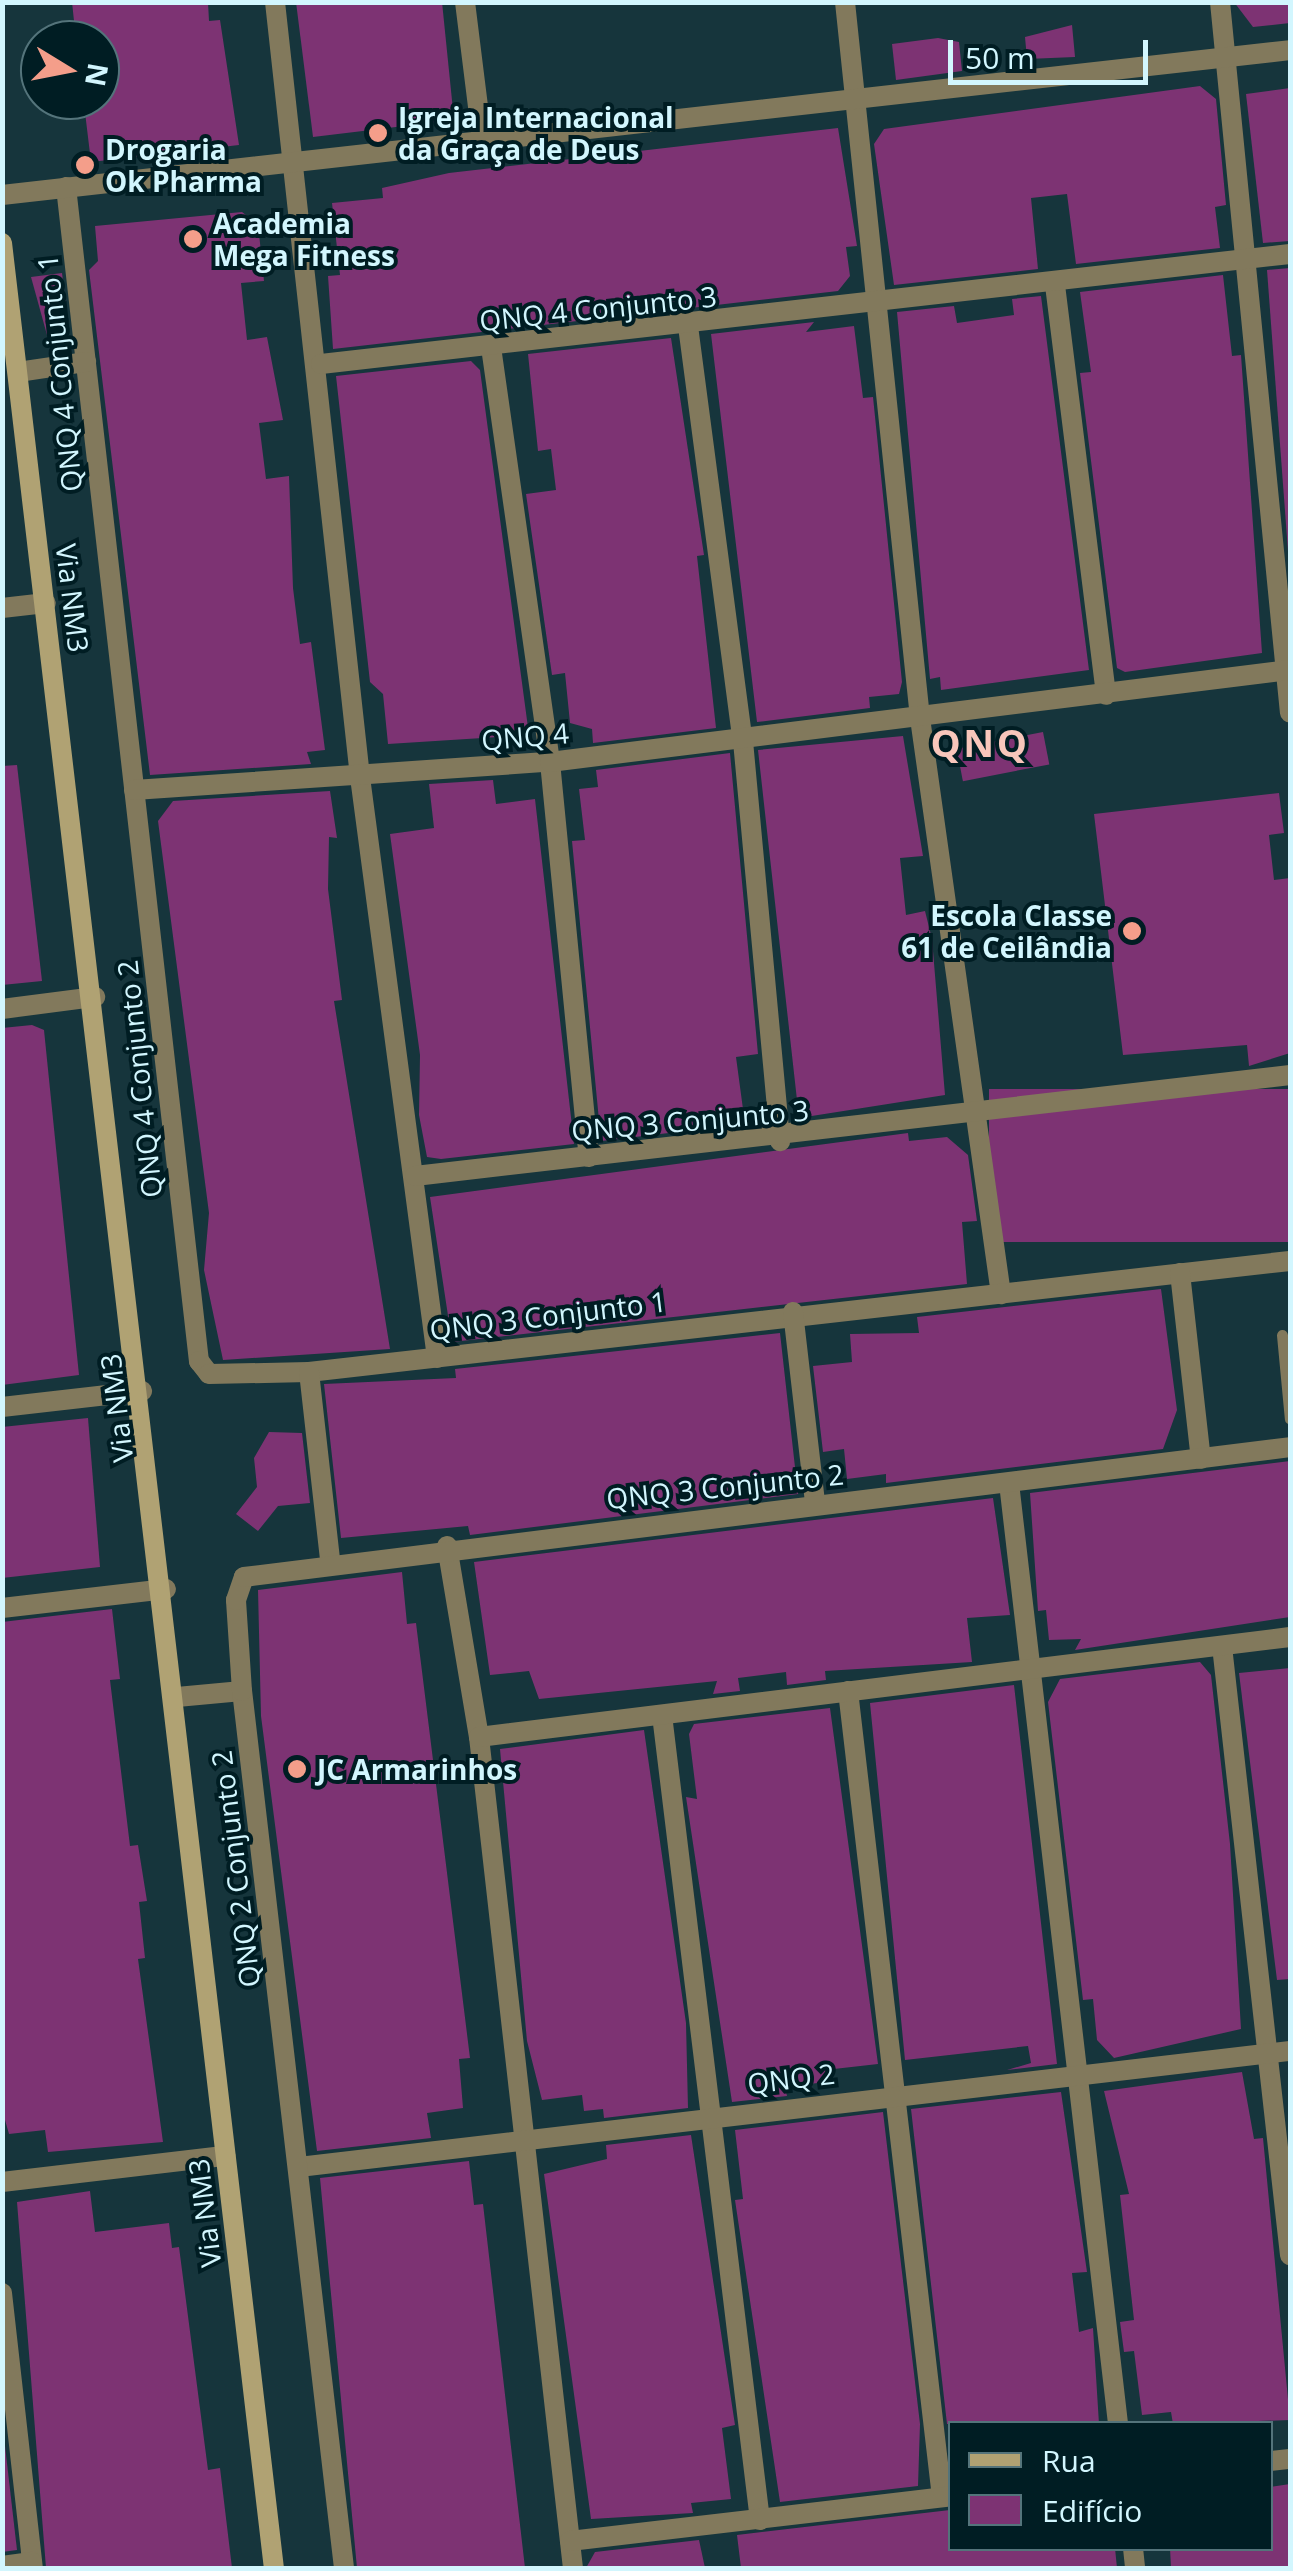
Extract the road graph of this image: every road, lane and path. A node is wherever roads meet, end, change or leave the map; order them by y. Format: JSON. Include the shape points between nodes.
{"nodes":[{"id":1,"x":275,"y":2,"type":"edge"},
{"id":2,"x":465,"y":2,"type":"edge"},
{"id":3,"x":845,"y":2,"type":"edge"},
{"id":4,"x":1220,"y":2,"type":"edge"},
{"id":5,"x":1290,"y":50,"type":"edge"},
{"id":6,"x":1227,"y":57,"type":"junction"},
{"id":7,"x":856,"y":98,"type":"junction"},
{"id":8,"x":482,"y":139,"type":"junction"},
{"id":9,"x":292,"y":159,"type":"junction"},
{"id":10,"x":66,"y":187,"type":"junction"},
{"id":11,"x":2,"y":195,"type":"edge"},
{"id":12,"x":2,"y":243,"type":"edge"},
{"id":13,"x":1290,"y":254,"type":"edge"},
{"id":14,"x":1247,"y":260,"type":"junction"},
{"id":15,"x":1054,"y":284,"type":"junction"},
{"id":16,"x":882,"y":306,"type":"junction"},
{"id":17,"x":688,"y":326,"type":"junction"},
{"id":18,"x":491,"y":346,"type":"junction"},
{"id":19,"x":86,"y":362,"type":"junction"},
{"id":20,"x":320,"y":364,"type":"junction"},
{"id":21,"x":18,"y":372,"type":"junction"},
{"id":22,"x":46,"y":603,"type":"junction"},
{"id":23,"x":2,"y":608,"type":"edge"},
{"id":24,"x":1288,"y":670,"type":"edge"},
{"id":25,"x":1106,"y":695,"type":"junction"},
{"id":26,"x":1290,"y":713,"type":"edge"},
{"id":27,"x":920,"y":718,"type":"junction"},
{"id":28,"x":743,"y":742,"type":"junction"},
{"id":29,"x":550,"y":762,"type":"junction"},
{"id":30,"x":360,"y":777,"type":"junction"},
{"id":31,"x":134,"y":790,"type":"junction"},
{"id":32,"x":95,"y":997,"type":"junction"},
{"id":33,"x":2,"y":1010,"type":"edge"},
{"id":34,"x":1290,"y":1076,"type":"edge"},
{"id":35,"x":970,"y":1116,"type":"junction"},
{"id":36,"x":780,"y":1141,"type":"junction"},
{"id":37,"x":590,"y":1157,"type":"junction"},
{"id":38,"x":416,"y":1176,"type":"junction"},
{"id":39,"x":1290,"y":1261,"type":"edge"},
{"id":40,"x":1180,"y":1273,"type":"junction"},
{"id":41,"x":1001,"y":1294,"type":"junction"},
{"id":42,"x":794,"y":1312,"type":"junction"},
{"id":43,"x":1282,"y":1335,"type":"dead end"},
{"id":44,"x":437,"y":1358,"type":"junction"},
{"id":45,"x":199,"y":1361,"type":"joint"},
{"id":46,"x":310,"y":1372,"type":"junction"},
{"id":47,"x":142,"y":1391,"type":"junction"},
{"id":48,"x":2,"y":1407,"type":"edge"},
{"id":49,"x":1290,"y":1419,"type":"edge"},
{"id":50,"x":1290,"y":1447,"type":"edge"},
{"id":51,"x":1200,"y":1459,"type":"junction"},
{"id":52,"x":1009,"y":1483,"type":"junction"},
{"id":53,"x":815,"y":1504,"type":"junction"},
{"id":54,"x":447,"y":1546,"type":"junction"},
{"id":55,"x":330,"y":1560,"type":"junction"},
{"id":56,"x":254,"y":1570,"type":"joint"},
{"id":57,"x":166,"y":1590,"type":"junction"},
{"id":58,"x":2,"y":1608,"type":"edge"},
{"id":59,"x":1290,"y":1637,"type":"edge"},
{"id":60,"x":1222,"y":1646,"type":"junction"},
{"id":61,"x":1032,"y":1669,"type":"junction"},
{"id":62,"x":242,"y":1690,"type":"junction"},
{"id":63,"x":848,"y":1692,"type":"junction"},
{"id":64,"x":177,"y":1696,"type":"junction"},
{"id":65,"x":662,"y":1715,"type":"junction"},
{"id":66,"x":479,"y":1737,"type":"junction"},
{"id":67,"x":1290,"y":2051,"type":"edge"},
{"id":68,"x":1268,"y":2054,"type":"junction"},
{"id":69,"x":1079,"y":2075,"type":"junction"},
{"id":70,"x":898,"y":2092,"type":"junction"},
{"id":71,"x":709,"y":2115,"type":"junction"},
{"id":72,"x":523,"y":2135,"type":"junction"},
{"id":73,"x":225,"y":2156,"type":"junction"},
{"id":74,"x":298,"y":2167,"type":"junction"},
{"id":75,"x":2,"y":2182,"type":"edge"},
{"id":76,"x":1290,"y":2255,"type":"edge"},
{"id":77,"x":2,"y":2293,"type":"edge"},
{"id":78,"x":1118,"y":2421,"type":"edge"},
{"id":79,"x":946,"y":2497,"type":"edge"},
{"id":80,"x":760,"y":2520,"type":"junction"},
{"id":81,"x":570,"y":2541,"type":"junction"},
{"id":82,"x":33,"y":2565,"type":"edge"},
{"id":83,"x":2,"y":2566,"type":"edge"},
{"id":84,"x":274,"y":2568,"type":"edge"},
{"id":85,"x":344,"y":2568,"type":"edge"},
{"id":86,"x":572,"y":2568,"type":"edge"}],
"edges":[{"from":1,"to":9,"type":"street"},
{"from":2,"to":8,"type":"street"},
{"from":3,"to":7,"type":"street"},
{"from":4,"to":6,"type":"street"},
{"from":5,"to":6,"type":"street"},
{"from":6,"to":7,"type":"street"},
{"from":6,"to":14,"type":"street"},
{"from":7,"to":8,"type":"street"},
{"from":7,"to":16,"type":"street"},
{"from":8,"to":9,"type":"street"},
{"from":9,"to":10,"type":"street"},
{"from":9,"to":20,"type":"street"},
{"from":10,"to":11,"type":"street"},
{"from":10,"to":19,"type":"street","name":"QNQ 4 Conjunto 1"},
{"from":12,"to":21,"type":"main road","name":"Via NM3"},
{"from":13,"to":14,"type":"street","name":"QNQ 4 Conjunto 3"},
{"from":14,"to":15,"type":"street","name":"QNQ 4 Conjunto 3"},
{"from":14,"to":24,"type":"street"},
{"from":15,"to":16,"type":"street","name":"QNQ 4 Conjunto 3"},
{"from":15,"to":25,"type":"street"},
{"from":16,"to":17,"type":"street","name":"QNQ 4 Conjunto 3"},
{"from":16,"to":27,"type":"street"},
{"from":17,"to":18,"type":"street","name":"QNQ 4 Conjunto 3"},
{"from":17,"to":28,"type":"street"},
{"from":18,"to":20,"type":"street","name":"QNQ 4 Conjunto 3"},
{"from":18,"to":29,"type":"street"},
{"from":19,"to":21,"type":"street"},
{"from":19,"to":31,"type":"street","name":"QNQ 4 Conjunto 1"},
{"from":20,"to":30,"type":"street"},
{"from":21,"to":22,"type":"main road","name":"Via NM3"},
{"from":22,"to":23,"type":"street"},
{"from":22,"to":32,"type":"main road","name":"Via NM3"},
{"from":24,"to":25,"type":"street","name":"QNQ 4"},
{"from":24,"to":26,"type":"street"},
{"from":25,"to":27,"type":"street","name":"QNQ 4"},
{"from":27,"to":28,"type":"street","name":"QNQ 4"},
{"from":27,"to":35,"type":"street"},
{"from":28,"to":29,"type":"street","name":"QNQ 4"},
{"from":28,"to":36,"type":"street"},
{"from":29,"to":30,"type":"street","name":"QNQ 4"},
{"from":29,"to":37,"type":"street"},
{"from":30,"to":31,"type":"street","name":"QNQ 4"},
{"from":30,"to":38,"type":"street"},
{"from":31,"to":45,"type":"street","name":"QNQ 4 Conjunto 2"},
{"from":32,"to":33,"type":"street"},
{"from":32,"to":47,"type":"main road","name":"Via NM3"},
{"from":34,"to":35,"type":"street","name":"QNQ 3 Conjunto 3"},
{"from":35,"to":36,"type":"street","name":"QNQ 3 Conjunto 3"},
{"from":35,"to":41,"type":"street"},
{"from":36,"to":37,"type":"street","name":"QNQ 3 Conjunto 3"},
{"from":37,"to":38,"type":"street","name":"QNQ 3 Conjunto 3"},
{"from":38,"to":44,"type":"street"},
{"from":39,"to":40,"type":"street","name":"QNQ 3 Conjunto 1"},
{"from":40,"to":41,"type":"street","name":"QNQ 3 Conjunto 1"},
{"from":40,"to":51,"type":"street"},
{"from":41,"to":42,"type":"street","name":"QNQ 3 Conjunto 1"},
{"from":42,"to":44,"type":"street","name":"QNQ 3 Conjunto 1"},
{"from":42,"to":53,"type":"street"},
{"from":43,"to":49,"type":"lane"},
{"from":44,"to":46,"type":"street","name":"QNQ 3 Conjunto 1"},
{"from":45,"to":46,"type":"street","name":"QNQ 3 Conjunto 1","via":[[223,1380]]},
{"from":46,"to":55,"type":"street"},
{"from":47,"to":48,"type":"street"},
{"from":47,"to":57,"type":"main road","name":"Via NM3"},
{"from":50,"to":51,"type":"street","name":"QNQ 3 Conjunto 2"},
{"from":51,"to":52,"type":"street","name":"QNQ 3 Conjunto 2"},
{"from":52,"to":53,"type":"street","name":"QNQ 3 Conjunto 2"},
{"from":52,"to":61,"type":"street"},
{"from":53,"to":54,"type":"street","name":"QNQ 3 Conjunto 2"},
{"from":54,"to":55,"type":"street","name":"QNQ 3 Conjunto 2"},
{"from":54,"to":66,"type":"street"},
{"from":55,"to":56,"type":"street","name":"QNQ 3 Conjunto 2"},
{"from":56,"to":62,"type":"street","name":"QNQ 2 Conjunto 2","via":[[236,1600]]},
{"from":57,"to":58,"type":"street"},
{"from":57,"to":64,"type":"main road","name":"Via NM3"},
{"from":59,"to":60,"type":"street"},
{"from":60,"to":61,"type":"street"},
{"from":60,"to":68,"type":"street"},
{"from":61,"to":63,"type":"street"},
{"from":61,"to":69,"type":"street"},
{"from":62,"to":64,"type":"street"},
{"from":62,"to":74,"type":"street","name":"QNQ 2 Conjunto 2"},
{"from":63,"to":65,"type":"street"},
{"from":63,"to":70,"type":"street"},
{"from":64,"to":73,"type":"main road","name":"Via NM3"},
{"from":65,"to":66,"type":"street"},
{"from":65,"to":71,"type":"street"},
{"from":66,"to":72,"type":"street"},
{"from":67,"to":68,"type":"street","name":"QNQ 2"},
{"from":68,"to":69,"type":"street","name":"QNQ 2"},
{"from":68,"to":76,"type":"street"},
{"from":69,"to":70,"type":"street","name":"QNQ 2"},
{"from":69,"to":78,"type":"street"},
{"from":70,"to":71,"type":"street","name":"QNQ 2"},
{"from":70,"to":79,"type":"street"},
{"from":71,"to":72,"type":"street","name":"QNQ 2"},
{"from":71,"to":80,"type":"street"},
{"from":72,"to":74,"type":"street","name":"QNQ 2"},
{"from":72,"to":81,"type":"street"},
{"from":73,"to":75,"type":"street"},
{"from":73,"to":84,"type":"main road","name":"Via NM3"},
{"from":74,"to":85,"type":"street","name":"QNQ 2 Conjunto 2"},
{"from":77,"to":82,"type":"street"},
{"from":79,"to":80,"type":"street"},
{"from":80,"to":81,"type":"street"},
{"from":81,"to":86,"type":"street"},
{"from":82,"to":83,"type":"street"}]}
